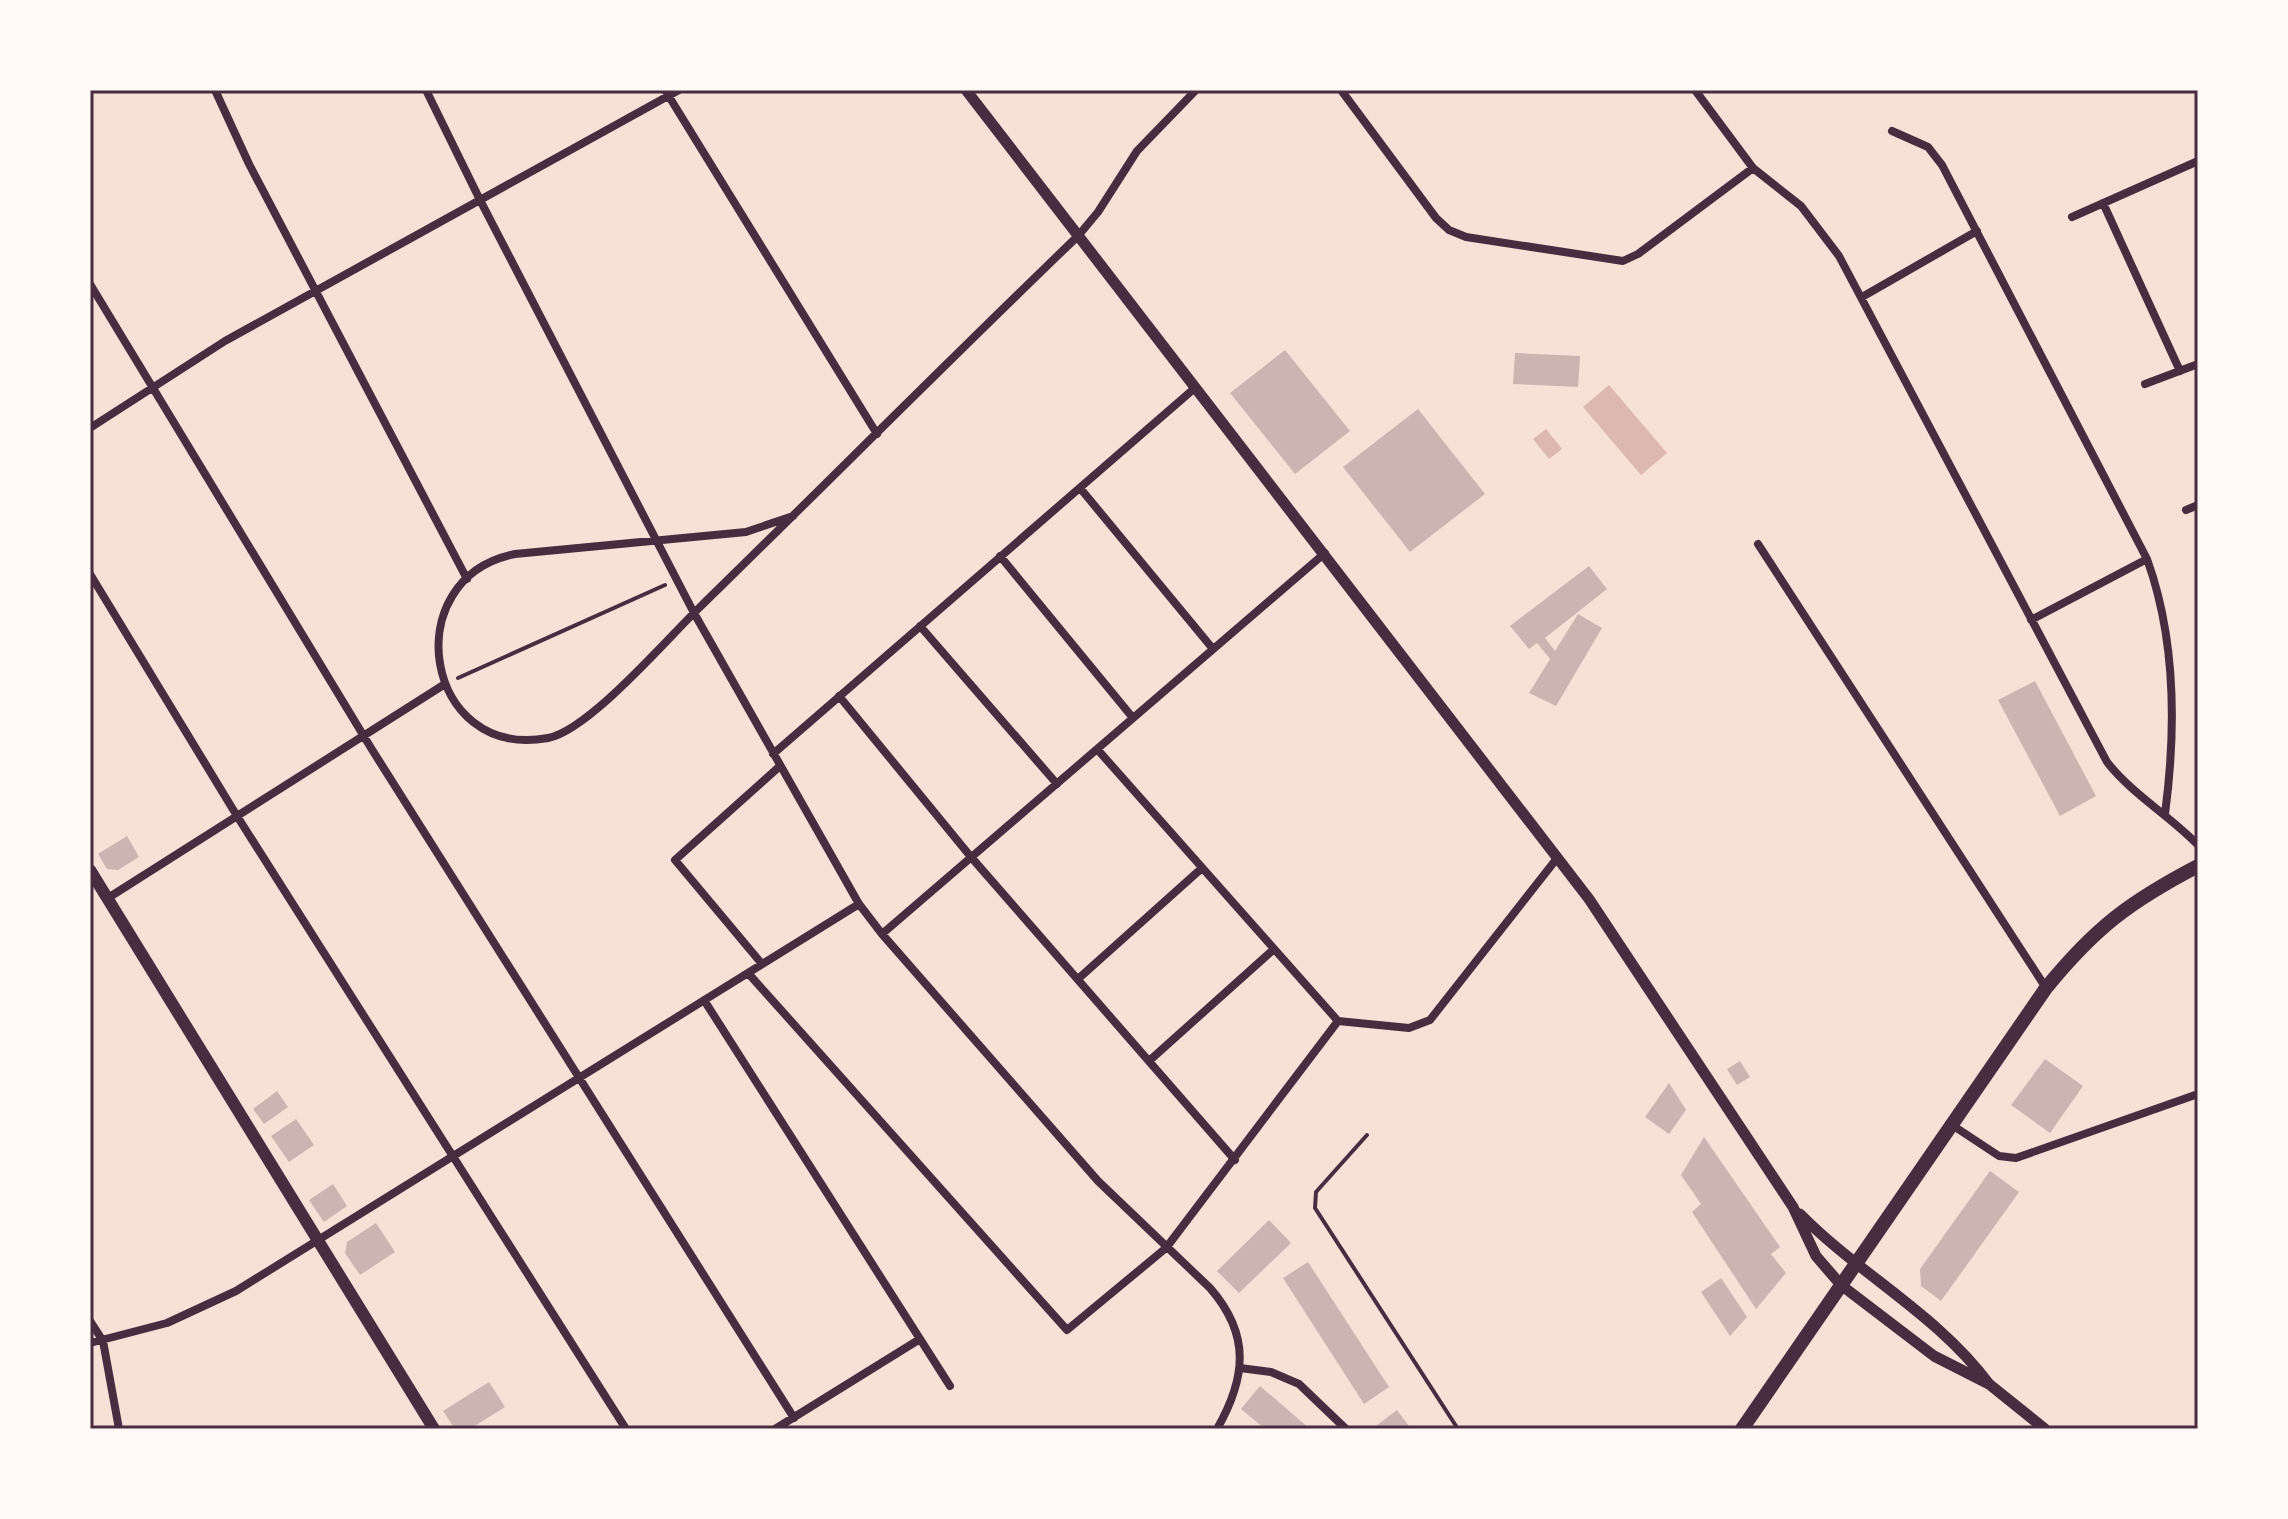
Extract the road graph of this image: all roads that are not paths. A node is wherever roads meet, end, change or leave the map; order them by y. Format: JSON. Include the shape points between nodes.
{"nodes":[{"id":1,"x":215,"y":90,"type":"edge"},
{"id":2,"x":426,"y":90,"type":"edge"},
{"id":3,"x":679,"y":90,"type":"edge"},
{"id":4,"x":966,"y":90,"type":"edge"},
{"id":5,"x":1196,"y":90,"type":"edge"},
{"id":6,"x":1341,"y":90,"type":"edge"},
{"id":7,"x":1695,"y":90,"type":"edge"},
{"id":8,"x":667,"y":93,"type":"edge"},
{"id":9,"x":1892,"y":131,"type":"dead end"},
{"id":10,"x":2198,"y":161,"type":"edge"},
{"id":11,"x":1753,"y":168,"type":"junction"},
{"id":12,"x":480,"y":200,"type":"junction"},
{"id":13,"x":2103,"y":203,"type":"junction"},
{"id":14,"x":2072,"y":217,"type":"dead end"},
{"id":15,"x":1977,"y":231,"type":"junction"},
{"id":16,"x":1078,"y":236,"type":"junction"},
{"id":17,"x":90,"y":284,"type":"edge"},
{"id":18,"x":315,"y":291,"type":"junction"},
{"id":19,"x":1862,"y":297,"type":"junction"},
{"id":20,"x":2198,"y":364,"type":"edge"},
{"id":21,"x":2180,"y":371,"type":"junction"},
{"id":22,"x":2145,"y":384,"type":"dead end"},
{"id":23,"x":152,"y":386,"type":"junction"},
{"id":24,"x":1196,"y":387,"type":"junction"},
{"id":25,"x":90,"y":428,"type":"edge"},
{"id":26,"x":877,"y":434,"type":"junction"},
{"id":27,"x":1080,"y":488,"type":"junction"},
{"id":28,"x":2198,"y":505,"type":"edge"},
{"id":29,"x":2186,"y":510,"type":"dead end"},
{"id":30,"x":793,"y":516,"type":"junction"},
{"id":31,"x":657,"y":541,"type":"junction"},
{"id":32,"x":1758,"y":544,"type":"dead end"},
{"id":33,"x":1325,"y":553,"type":"junction"},
{"id":34,"x":1000,"y":556,"type":"junction"},
{"id":35,"x":2147,"y":559,"type":"junction"},
{"id":36,"x":90,"y":574,"type":"edge"},
{"id":37,"x":467,"y":579,"type":"junction"},
{"id":38,"x":694,"y":613,"type":"junction"},
{"id":39,"x":2031,"y":620,"type":"junction"},
{"id":40,"x":920,"y":626,"type":"junction"},
{"id":41,"x":1213,"y":649,"type":"junction"},
{"id":42,"x":445,"y":684,"type":"junction"},
{"id":43,"x":839,"y":696,"type":"junction"},
{"id":44,"x":1133,"y":718,"type":"junction"},
{"id":45,"x":363,"y":736,"type":"junction"},
{"id":46,"x":1097,"y":749,"type":"junction"},
{"id":47,"x":773,"y":754,"type":"junction"},
{"id":48,"x":780,"y":766,"type":"junction"},
{"id":49,"x":1057,"y":784,"type":"junction"},
{"id":50,"x":2165,"y":814,"type":"junction"},
{"id":51,"x":237,"y":816,"type":"junction"},
{"id":52,"x":2198,"y":845,"type":"edge"},
{"id":53,"x":971,"y":857,"type":"junction"},
{"id":54,"x":1558,"y":857,"type":"junction"},
{"id":55,"x":2198,"y":866,"type":"edge"},
{"id":56,"x":1202,"y":868,"type":"junction"},
{"id":57,"x":90,"y":870,"type":"edge"},
{"id":58,"x":108,"y":898,"type":"junction"},
{"id":59,"x":859,"y":904,"type":"junction"},
{"id":60,"x":882,"y":934,"type":"junction"},
{"id":61,"x":1274,"y":949,"type":"junction"},
{"id":62,"x":762,"y":964,"type":"junction"},
{"id":63,"x":748,"y":973,"type":"junction"},
{"id":64,"x":1078,"y":979,"type":"junction"},
{"id":65,"x":2046,"y":988,"type":"junction"},
{"id":66,"x":704,"y":1000,"type":"junction"},
{"id":67,"x":1338,"y":1021,"type":"junction"},
{"id":68,"x":1149,"y":1061,"type":"junction"},
{"id":69,"x":580,"y":1079,"type":"junction"},
{"id":70,"x":2198,"y":1094,"type":"edge"},
{"id":71,"x":1952,"y":1125,"type":"junction"},
{"id":72,"x":1367,"y":1135,"type":"dead end"},
{"id":73,"x":453,"y":1157,"type":"junction"},
{"id":74,"x":1235,"y":1160,"type":"junction"},
{"id":75,"x":1793,"y":1207,"type":"junction"},
{"id":76,"x":319,"y":1239,"type":"junction"},
{"id":77,"x":1166,"y":1248,"type":"junction"},
{"id":78,"x":1857,"y":1263,"type":"junction"},
{"id":79,"x":1841,"y":1285,"type":"junction"},
{"id":80,"x":90,"y":1321,"type":"edge"},
{"id":81,"x":920,"y":1339,"type":"junction"},
{"id":82,"x":103,"y":1341,"type":"junction"},
{"id":83,"x":90,"y":1343,"type":"edge"},
{"id":84,"x":1240,"y":1368,"type":"junction"},
{"id":85,"x":1989,"y":1384,"type":"junction"},
{"id":86,"x":950,"y":1386,"type":"dead end"},
{"id":87,"x":794,"y":1418,"type":"junction"},
{"id":88,"x":119,"y":1429,"type":"edge"},
{"id":89,"x":434,"y":1429,"type":"edge"},
{"id":90,"x":626,"y":1429,"type":"edge"},
{"id":91,"x":775,"y":1429,"type":"edge"},
{"id":92,"x":1217,"y":1429,"type":"edge"},
{"id":93,"x":1346,"y":1429,"type":"edge"},
{"id":94,"x":1458,"y":1429,"type":"edge"},
{"id":95,"x":1742,"y":1429,"type":"edge"},
{"id":96,"x":2045,"y":1429,"type":"edge"}],
"edges":[{"from":1,"to":18,"type":"street"},
{"from":2,"to":12,"type":"street"},
{"from":3,"to":8,"type":"street"},
{"from":4,"to":16,"type":"street"},
{"from":5,"to":16,"type":"street","via":[[1137,151]]},
{"from":6,"to":11,"type":"street","via":[[1436,218],[1466,237],[1623,261]]},
{"from":7,"to":11,"type":"street"},
{"from":8,"to":12,"type":"street"},
{"from":8,"to":26,"type":"street"},
{"from":9,"to":15,"type":"street","via":[[1921,142],[1936,155]]},
{"from":10,"to":13,"type":"street"},
{"from":11,"to":19,"type":"street","via":[[1817,225]]},
{"from":12,"to":18,"type":"street"},
{"from":12,"to":31,"type":"street"},
{"from":13,"to":14,"type":"street"},
{"from":13,"to":21,"type":"street"},
{"from":15,"to":19,"type":"street"},
{"from":15,"to":35,"type":"street"},
{"from":16,"to":24,"type":"street"},
{"from":16,"to":26,"type":"street"},
{"from":17,"to":23,"type":"street"},
{"from":18,"to":23,"type":"street"},
{"from":18,"to":37,"type":"street"},
{"from":19,"to":39,"type":"street"},
{"from":20,"to":21,"type":"street"},
{"from":21,"to":22,"type":"street"},
{"from":23,"to":25,"type":"street"},
{"from":23,"to":45,"type":"street"},
{"from":24,"to":27,"type":"street"},
{"from":24,"to":33,"type":"street"},
{"from":26,"to":30,"type":"street"},
{"from":27,"to":34,"type":"street"},
{"from":27,"to":41,"type":"street"},
{"from":28,"to":29,"type":"street"},
{"from":30,"to":31,"type":"street","via":[[746,532]]},
{"from":30,"to":38,"type":"street"},
{"from":31,"to":37,"type":"street","via":[[501,557]]},
{"from":31,"to":38,"type":"street"},
{"from":32,"to":65,"type":"street"},
{"from":33,"to":41,"type":"street"},
{"from":33,"to":54,"type":"street"},
{"from":34,"to":40,"type":"street"},
{"from":34,"to":44,"type":"street"},
{"from":35,"to":39,"type":"street"},
{"from":35,"to":50,"type":"street","via":[[2162,608],[2169,659]]},
{"from":36,"to":51,"type":"street"},
{"from":37,"to":42,"type":"street","via":[[447,606],[437,637]]},
{"from":38,"to":42,"type":"street","via":[[597,709],[553,737],[524,740],[497,735],[463,713]]},
{"from":38,"to":47,"type":"street"},
{"from":39,"to":50,"type":"street","via":[[2107,762]]},
{"from":40,"to":43,"type":"street"},
{"from":40,"to":49,"type":"street"},
{"from":41,"to":44,"type":"street"},
{"from":42,"to":45,"type":"street"},
{"from":43,"to":47,"type":"street"},
{"from":43,"to":53,"type":"street"},
{"from":44,"to":46,"type":"street"},
{"from":45,"to":51,"type":"street"},
{"from":45,"to":69,"type":"street"},
{"from":46,"to":49,"type":"street"},
{"from":46,"to":56,"type":"street"},
{"from":47,"to":48,"type":"street"},
{"from":48,"to":59,"type":"street"},
{"from":48,"to":62,"type":"street","via":[[675,860]]},
{"from":49,"to":53,"type":"street"},
{"from":50,"to":52,"type":"street"},
{"from":51,"to":58,"type":"street"},
{"from":51,"to":73,"type":"street"},
{"from":53,"to":60,"type":"street"},
{"from":53,"to":64,"type":"street"},
{"from":54,"to":67,"type":"street","via":[[1430,1020],[1409,1028]]},
{"from":54,"to":75,"type":"street"},
{"from":55,"to":65,"type":"main road","via":[[2124,908]]},
{"from":56,"to":61,"type":"street"},
{"from":56,"to":64,"type":"street"},
{"from":57,"to":58,"type":"main road"},
{"from":58,"to":76,"type":"main road"},
{"from":59,"to":60,"type":"street"},
{"from":59,"to":62,"type":"street"},
{"from":60,"to":77,"type":"street","via":[[1098,1181]]},
{"from":61,"to":67,"type":"street"},
{"from":61,"to":68,"type":"street"},
{"from":62,"to":63,"type":"street"},
{"from":63,"to":66,"type":"street"},
{"from":63,"to":77,"type":"street","via":[[1067,1330]]},
{"from":64,"to":68,"type":"street"},
{"from":65,"to":71,"type":"main road"},
{"from":66,"to":69,"type":"street"},
{"from":66,"to":81,"type":"street"},
{"from":67,"to":74,"type":"street"},
{"from":68,"to":74,"type":"street"},
{"from":69,"to":73,"type":"street"},
{"from":69,"to":87,"type":"street"},
{"from":70,"to":71,"type":"street","via":[[2016,1158],[1999,1156]]},
{"from":71,"to":78,"type":"main road"},
{"from":72,"to":94,"type":"lane","via":[[1316,1192],[1315,1208]]},
{"from":73,"to":76,"type":"street"},
{"from":73,"to":90,"type":"street"},
{"from":74,"to":77,"type":"street"},
{"from":75,"to":78,"type":"street"},
{"from":75,"to":79,"type":"street","via":[[1816,1256]]},
{"from":76,"to":82,"type":"street","via":[[202,1308]]},
{"from":76,"to":89,"type":"main road"},
{"from":77,"to":84,"type":"street","via":[[1225,1308],[1237,1333]]},
{"from":78,"to":79,"type":"main road"},
{"from":78,"to":85,"type":"street","via":[[1958,1348]]},
{"from":79,"to":85,"type":"street","via":[[1934,1356]]},
{"from":79,"to":95,"type":"main road"},
{"from":80,"to":82,"type":"street"},
{"from":81,"to":86,"type":"street"},
{"from":81,"to":87,"type":"street"},
{"from":82,"to":83,"type":"street"},
{"from":82,"to":88,"type":"street"},
{"from":84,"to":92,"type":"street"},
{"from":84,"to":93,"type":"street","via":[[1271,1372],[1299,1384]]},
{"from":85,"to":96,"type":"street"},
{"from":87,"to":91,"type":"street"}]}
